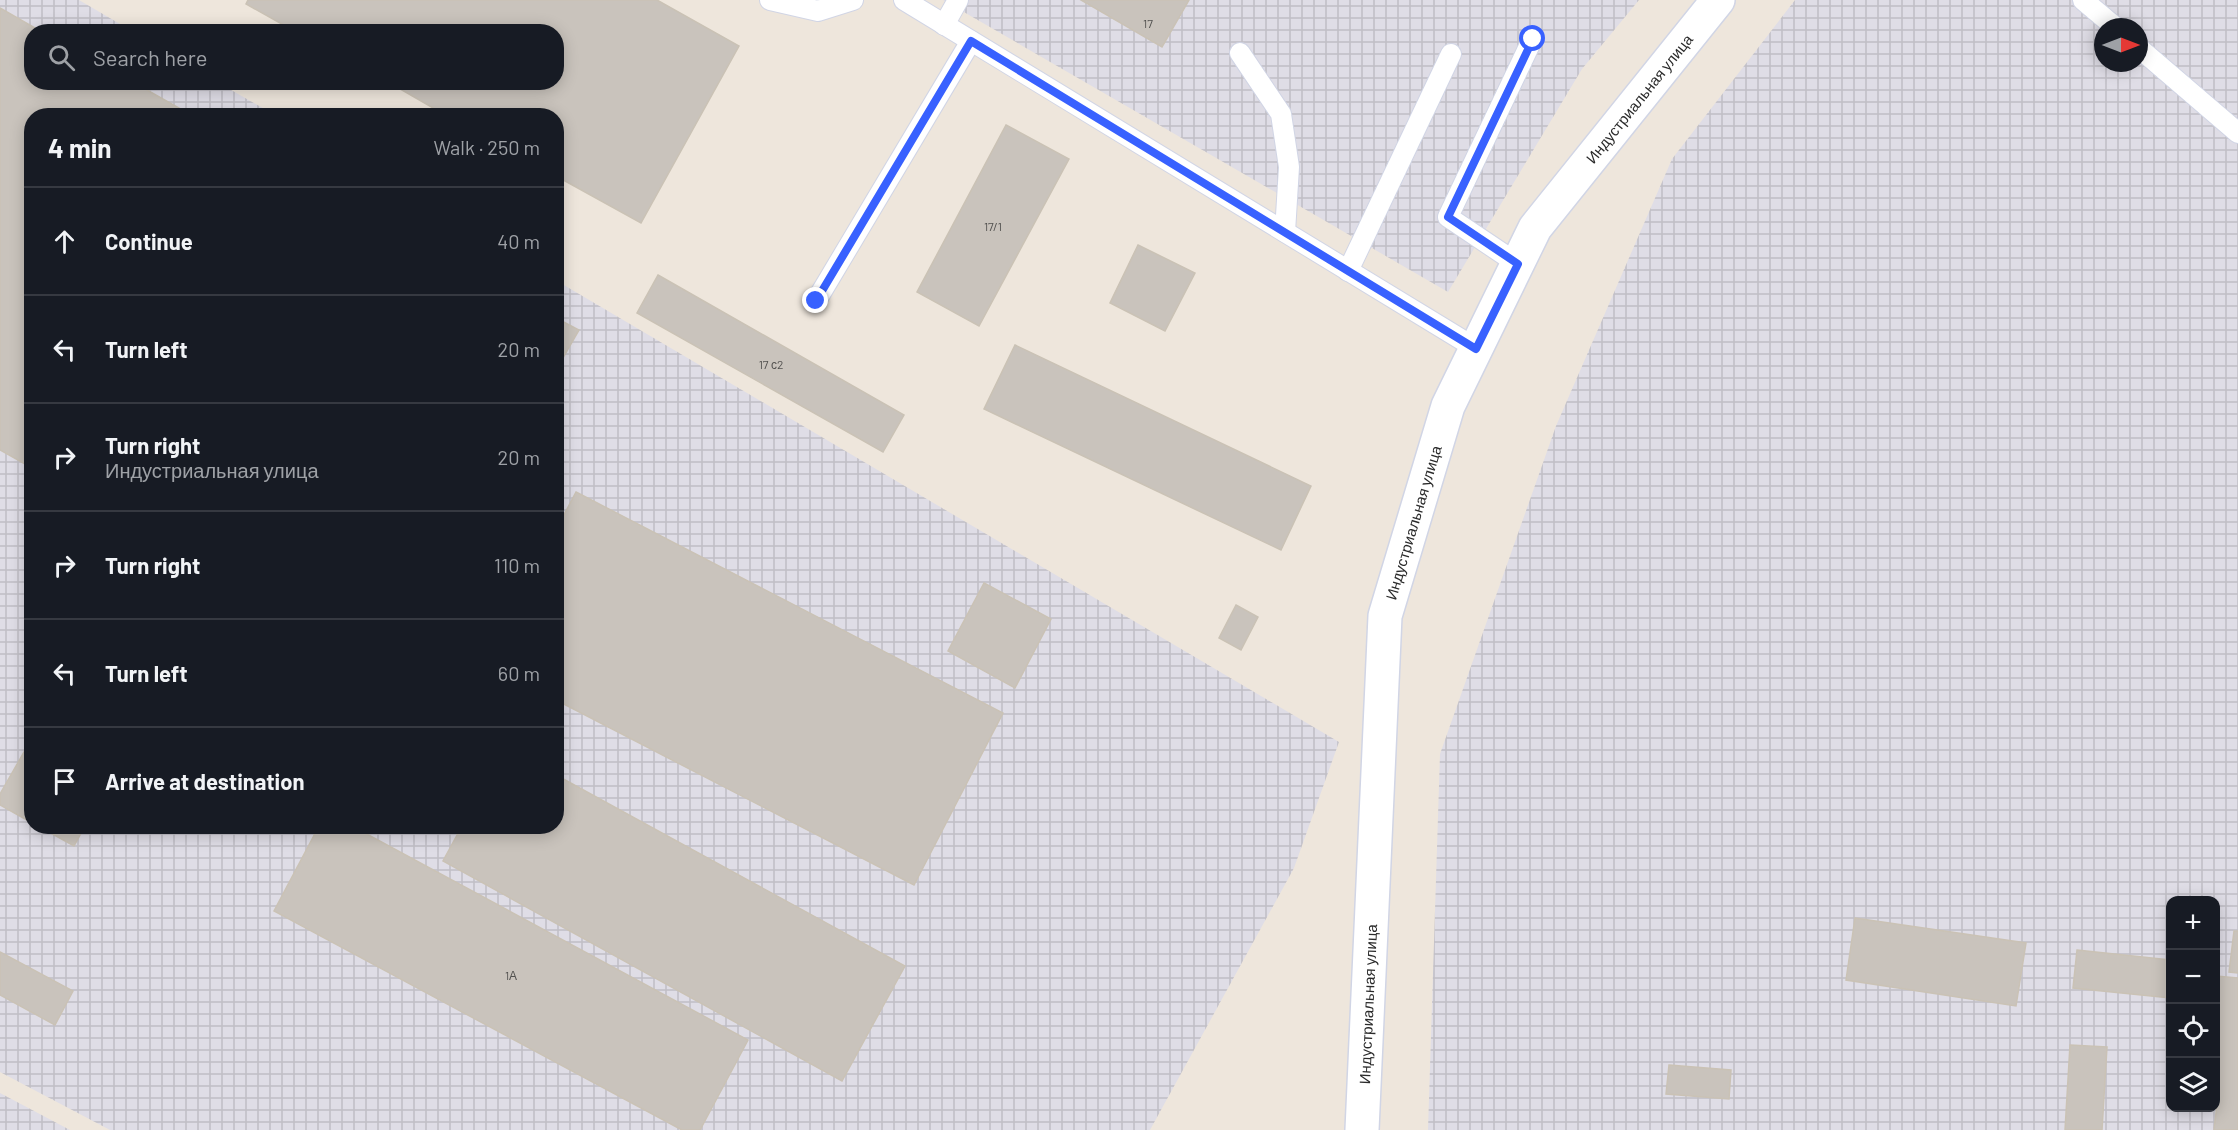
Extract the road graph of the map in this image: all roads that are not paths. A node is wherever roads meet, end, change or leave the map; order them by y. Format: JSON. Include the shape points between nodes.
{"nodes":[{"id":1,"x":770,"y":0,"type":"edge"},
{"id":2,"x":853,"y":0,"type":"edge"},
{"id":3,"x":904,"y":0,"type":"edge"},
{"id":4,"x":958,"y":0,"type":"edge"},
{"id":5,"x":1718,"y":0,"type":"edge"},
{"id":6,"x":2083,"y":0,"type":"edge"},
{"id":7,"x":2104,"y":18,"type":"edge"},
{"id":8,"x":944,"y":25,"type":"junction"},
{"id":9,"x":1533,"y":39,"type":"dead end"},
{"id":10,"x":971,"y":41,"type":"junction"},
{"id":11,"x":1240,"y":53,"type":"dead end"},
{"id":12,"x":1451,"y":54,"type":"dead end"},
{"id":13,"x":2148,"y":56,"type":"edge"},
{"id":14,"x":2238,"y":133,"type":"edge"},
{"id":15,"x":1285,"y":232,"type":"junction"},
{"id":16,"x":1518,"y":264,"type":"junction"},
{"id":17,"x":1348,"y":271,"type":"junction"},
{"id":18,"x":816,"y":301,"type":"dead end"},
{"id":19,"x":1476,"y":349,"type":"junction"},
{"id":20,"x":1362,"y":1130,"type":"edge"}],
"edges":[{"from":1,"to":2,"type":"lane","via":[[818,11]]},
{"from":3,"to":8,"type":"lane"},
{"from":4,"to":8,"type":"lane"},
{"from":5,"to":16,"type":"street","name":"Индустриальная улица","via":[[1535,228]]},
{"from":6,"to":7,"type":"lane"},
{"from":8,"to":10,"type":"lane"},
{"from":9,"to":16,"type":"lane","via":[[1448,217]]},
{"from":10,"to":15,"type":"lane"},
{"from":10,"to":18,"type":"lane"},
{"from":11,"to":15,"type":"lane","via":[[1281,114],[1289,166]]},
{"from":12,"to":17,"type":"lane"},
{"from":13,"to":14,"type":"lane"},
{"from":15,"to":17,"type":"lane"},
{"from":16,"to":19,"type":"street","name":"Индустриальная улица"},
{"from":17,"to":19,"type":"lane"},
{"from":19,"to":20,"type":"street","name":"Индустриальная улица","via":[[1448,406],[1385,616]]}]}
